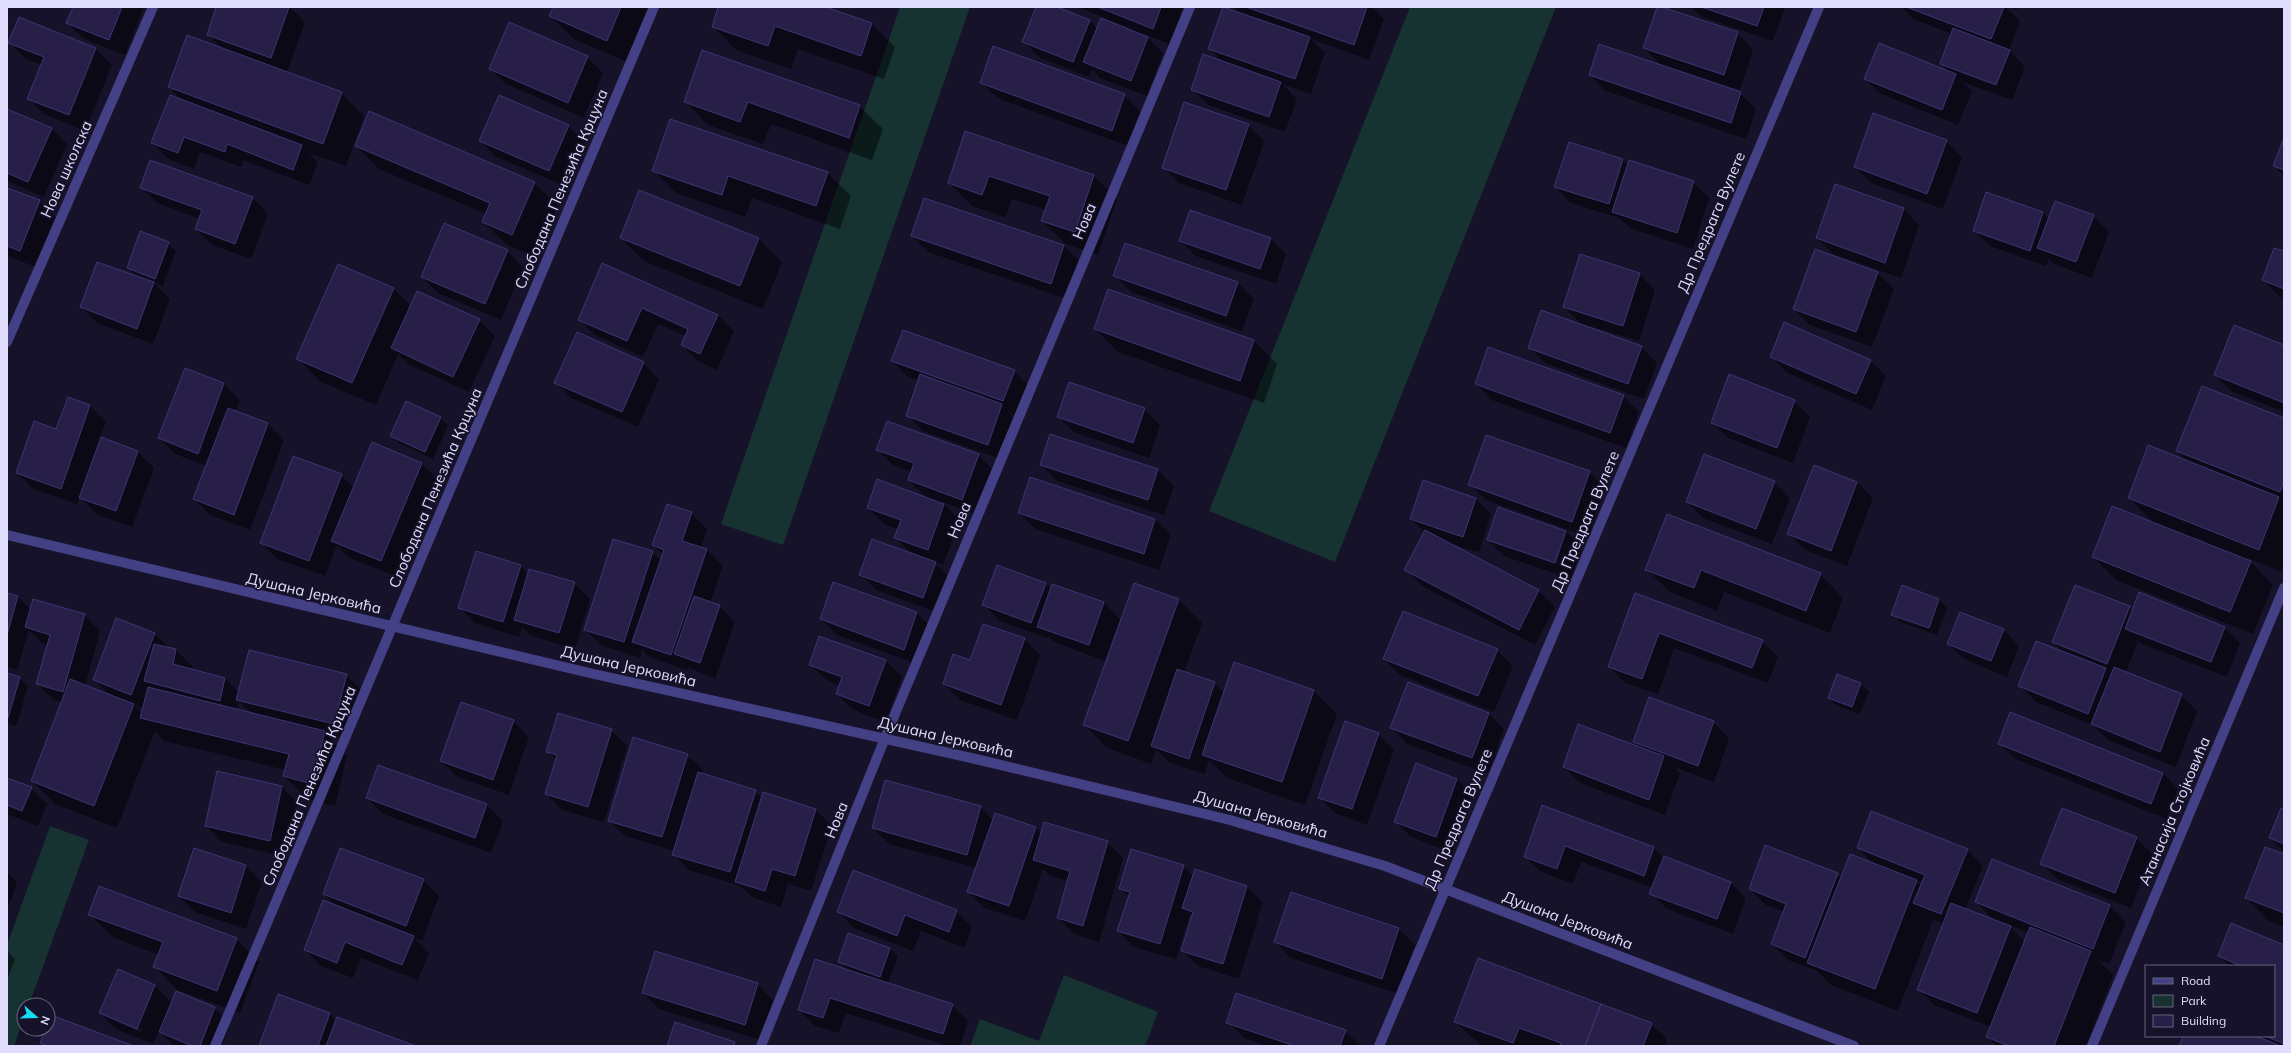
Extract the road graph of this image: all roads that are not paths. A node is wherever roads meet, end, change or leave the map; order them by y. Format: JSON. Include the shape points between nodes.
{"nodes":[{"id":1,"x":153,"y":7,"type":"edge"},
{"id":2,"x":654,"y":7,"type":"edge"},
{"id":3,"x":1190,"y":7,"type":"edge"},
{"id":4,"x":1819,"y":7,"type":"edge"},
{"id":5,"x":7,"y":342,"type":"edge"},
{"id":6,"x":7,"y":535,"type":"edge"},
{"id":7,"x":2284,"y":588,"type":"edge"},
{"id":8,"x":393,"y":627,"type":"junction"},
{"id":9,"x":885,"y":738,"type":"junction"},
{"id":10,"x":1445,"y":888,"type":"junction"},
{"id":11,"x":215,"y":1046,"type":"edge"},
{"id":12,"x":761,"y":1046,"type":"edge"},
{"id":13,"x":1379,"y":1046,"type":"edge"},
{"id":14,"x":1854,"y":1046,"type":"edge"},
{"id":15,"x":2092,"y":1046,"type":"edge"}],
"edges":[{"from":1,"to":5,"type":"street","name":"Нова школска"},
{"from":2,"to":8,"type":"street","name":"Слободана Пенезића Крцуна"},
{"from":3,"to":9,"type":"street","name":"Нова"},
{"from":4,"to":10,"type":"street","name":"Др Предрага Вулете"},
{"from":6,"to":8,"type":"street","name":"Душана Јерковића"},
{"from":7,"to":15,"type":"street","name":"Атанасија Стојковића"},
{"from":8,"to":9,"type":"street","name":"Душана Јерковића"},
{"from":8,"to":11,"type":"street","name":"Слободана Пенезића Крцуна"},
{"from":9,"to":10,"type":"street","name":"Душана Јерковића","via":[[1230,820],[1385,866]]},
{"from":9,"to":12,"type":"street","name":"Нова"},
{"from":10,"to":13,"type":"street","name":"Др Предрага Вулете"},
{"from":10,"to":14,"type":"street","name":"Душана Јерковића"}]}
